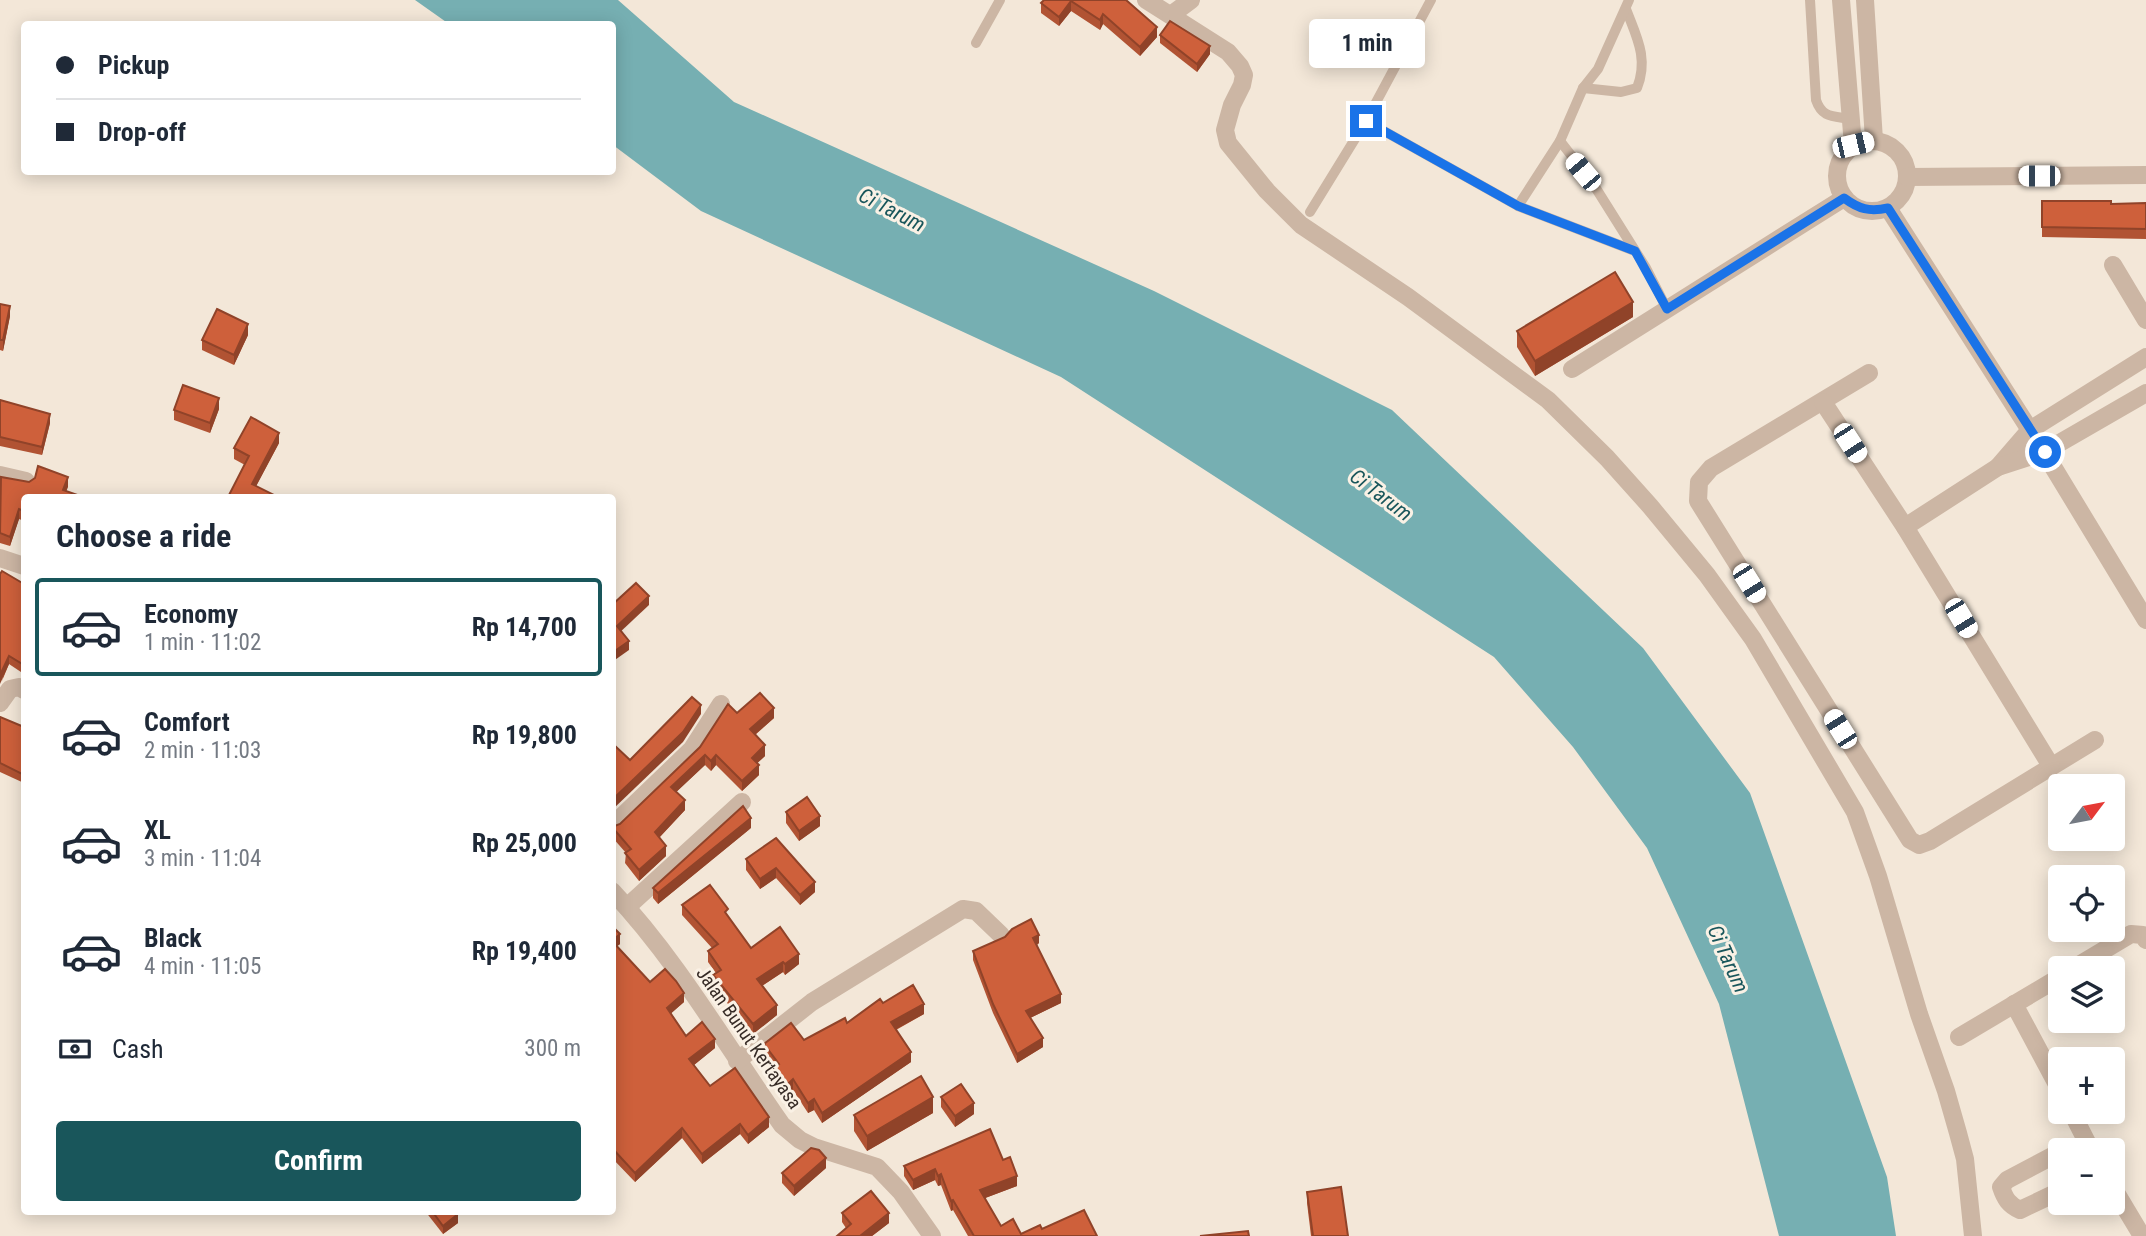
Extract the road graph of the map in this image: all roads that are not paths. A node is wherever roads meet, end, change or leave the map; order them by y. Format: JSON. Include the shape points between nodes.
{"nodes":[{"id":1,"x":1000,"y":0,"type":"edge"},
{"id":2,"x":1146,"y":0,"type":"edge"},
{"id":3,"x":1191,"y":0,"type":"edge"},
{"id":4,"x":1431,"y":0,"type":"edge"},
{"id":5,"x":1810,"y":0,"type":"edge"},
{"id":6,"x":1841,"y":0,"type":"edge"},
{"id":7,"x":1864,"y":0,"type":"edge"},
{"id":8,"x":1628,"y":4,"type":"edge"},
{"id":9,"x":1171,"y":15,"type":"junction"},
{"id":10,"x":975,"y":43,"type":"dead end"},
{"id":11,"x":1583,"y":88,"type":"junction"},
{"id":12,"x":1850,"y":119,"type":"junction"},
{"id":13,"x":1366,"y":121,"type":"junction"},
{"id":14,"x":1874,"y":140,"type":"junction"},
{"id":15,"x":1560,"y":141,"type":"junction"},
{"id":16,"x":1853,"y":145,"type":"junction"},
{"id":17,"x":2146,"y":176,"type":"edge"},
{"id":18,"x":1907,"y":177,"type":"junction"},
{"id":19,"x":1844,"y":198,"type":"junction"},
{"id":20,"x":1518,"y":206,"type":"junction"},
{"id":21,"x":1888,"y":208,"type":"junction"},
{"id":22,"x":1310,"y":212,"type":"dead end"},
{"id":23,"x":1635,"y":251,"type":"junction"},
{"id":24,"x":2113,"y":265,"type":"dead end"},
{"id":25,"x":1667,"y":309,"type":"junction"},
{"id":26,"x":2146,"y":320,"type":"edge"},
{"id":27,"x":2146,"y":357,"type":"edge"},
{"id":28,"x":1572,"y":369,"type":"dead end"},
{"id":29,"x":1868,"y":373,"type":"dead end"},
{"id":30,"x":2146,"y":393,"type":"edge"},
{"id":31,"x":1823,"y":402,"type":"junction"},
{"id":32,"x":2029,"y":430,"type":"junction"},
{"id":33,"x":2045,"y":452,"type":"junction"},
{"id":34,"x":1998,"y":467,"type":"junction"},
{"id":35,"x":0,"y":475,"type":"edge"},
{"id":36,"x":26,"y":481,"type":"edge"},
{"id":37,"x":1905,"y":527,"type":"junction"},
{"id":38,"x":0,"y":558,"type":"edge"},
{"id":39,"x":21,"y":565,"type":"edge"},
{"id":40,"x":2146,"y":620,"type":"edge"},
{"id":41,"x":21,"y":688,"type":"edge"},
{"id":42,"x":0,"y":704,"type":"edge"},
{"id":43,"x":721,"y":704,"type":"dead end"},
{"id":44,"x":2095,"y":740,"type":"dead end"},
{"id":45,"x":2051,"y":766,"type":"junction"},
{"id":46,"x":742,"y":802,"type":"dead end"},
{"id":47,"x":616,"y":822,"type":"edge"},
{"id":48,"x":616,"y":895,"type":"edge"},
{"id":49,"x":627,"y":907,"type":"junction"},
{"id":50,"x":1001,"y":936,"type":"edge"},
{"id":51,"x":2146,"y":940,"type":"edge"},
{"id":52,"x":2094,"y":956,"type":"edge"},
{"id":53,"x":2048,"y":983,"type":"edge"},
{"id":54,"x":2014,"y":1004,"type":"junction"},
{"id":55,"x":1959,"y":1037,"type":"dead end"},
{"id":56,"x":737,"y":1061,"type":"junction"},
{"id":57,"x":2048,"y":1068,"type":"edge"},
{"id":58,"x":2048,"y":1158,"type":"edge"},
{"id":59,"x":2048,"y":1197,"type":"edge"},
{"id":60,"x":2125,"y":1208,"type":"edge"},
{"id":61,"x":932,"y":1236,"type":"edge"},
{"id":62,"x":1973,"y":1236,"type":"edge"},
{"id":63,"x":2142,"y":1236,"type":"edge"}],
"edges":[{"from":1,"to":10,"type":"lane"},
{"from":2,"to":9,"type":"street"},
{"from":3,"to":9,"type":"street"},
{"from":4,"to":13,"type":"lane"},
{"from":5,"to":12,"type":"lane","via":[[1819,110]]},
{"from":6,"to":12,"type":"street"},
{"from":7,"to":14,"type":"street"},
{"from":8,"to":11,"type":"lane","via":[[1598,69]]},
{"from":8,"to":11,"type":"lane","via":[[1643,57],[1637,88],[1621,92]]},
{"from":9,"to":62,"type":"street","via":[[1228,52],[1240,66],[1242,85],[1225,130],[1228,143],[1267,191],[1301,225],[1548,400],[1650,506],[1753,639],[1855,812],[1947,1091],[1965,1159]]},
{"from":11,"to":15,"type":"lane"},
{"from":12,"to":16,"type":"street"},
{"from":13,"to":20,"type":"lane"},
{"from":13,"to":22,"type":"lane"},
{"from":14,"to":16,"type":"street"},
{"from":14,"to":18,"type":"street","via":[[1891,146],[1903,159]]},
{"from":15,"to":20,"type":"lane"},
{"from":15,"to":23,"type":"lane"},
{"from":16,"to":19,"type":"street","via":[[1840,161],[1837,181]]},
{"from":17,"to":18,"type":"street"},
{"from":18,"to":21,"type":"street","via":[[1905,189]]},
{"from":19,"to":21,"type":"street","via":[[1865,210]]},
{"from":19,"to":25,"type":"street"},
{"from":20,"to":23,"type":"lane"},
{"from":21,"to":32,"type":"street"},
{"from":23,"to":25,"type":"lane"},
{"from":24,"to":26,"type":"street"},
{"from":25,"to":28,"type":"street"},
{"from":27,"to":32,"type":"street"},
{"from":29,"to":31,"type":"street"},
{"from":30,"to":33,"type":"street"},
{"from":31,"to":37,"type":"street"},
{"from":31,"to":45,"type":"street","via":[[1711,468],[1699,482],[1698,501],[1771,619],[1910,839],[1919,845]]},
{"from":32,"to":33,"type":"street"},
{"from":32,"to":34,"type":"street"},
{"from":33,"to":34,"type":"street"},
{"from":33,"to":40,"type":"street"},
{"from":34,"to":37,"type":"street"},
{"from":35,"to":36,"type":"street"},
{"from":37,"to":45,"type":"street"},
{"from":38,"to":39,"type":"street"},
{"from":41,"to":42,"type":"street","via":[[10,689]]},
{"from":43,"to":47,"type":"street","via":[[692,749]]},
{"from":44,"to":45,"type":"street"},
{"from":46,"to":49,"type":"street"},
{"from":48,"to":49,"type":"street","name":"Jalan Bunut Kertayasa"},
{"from":49,"to":56,"type":"street","name":"Jalan Bunut Kertayasa"},
{"from":50,"to":56,"type":"street","via":[[976,911],[963,909],[812,1002]]},
{"from":51,"to":52,"type":"street","via":[[2143,935],[2131,934]]},
{"from":53,"to":54,"type":"street"},
{"from":54,"to":55,"type":"street"},
{"from":54,"to":57,"type":"street"},
{"from":56,"to":61,"type":"street","name":"Jalan Bunut Kertayasa","via":[[782,1125],[814,1147],[877,1167]]},
{"from":58,"to":59,"type":"street","via":[[2001,1187],[2004,1198],[2020,1210]]},
{"from":60,"to":63,"type":"street"}]}
